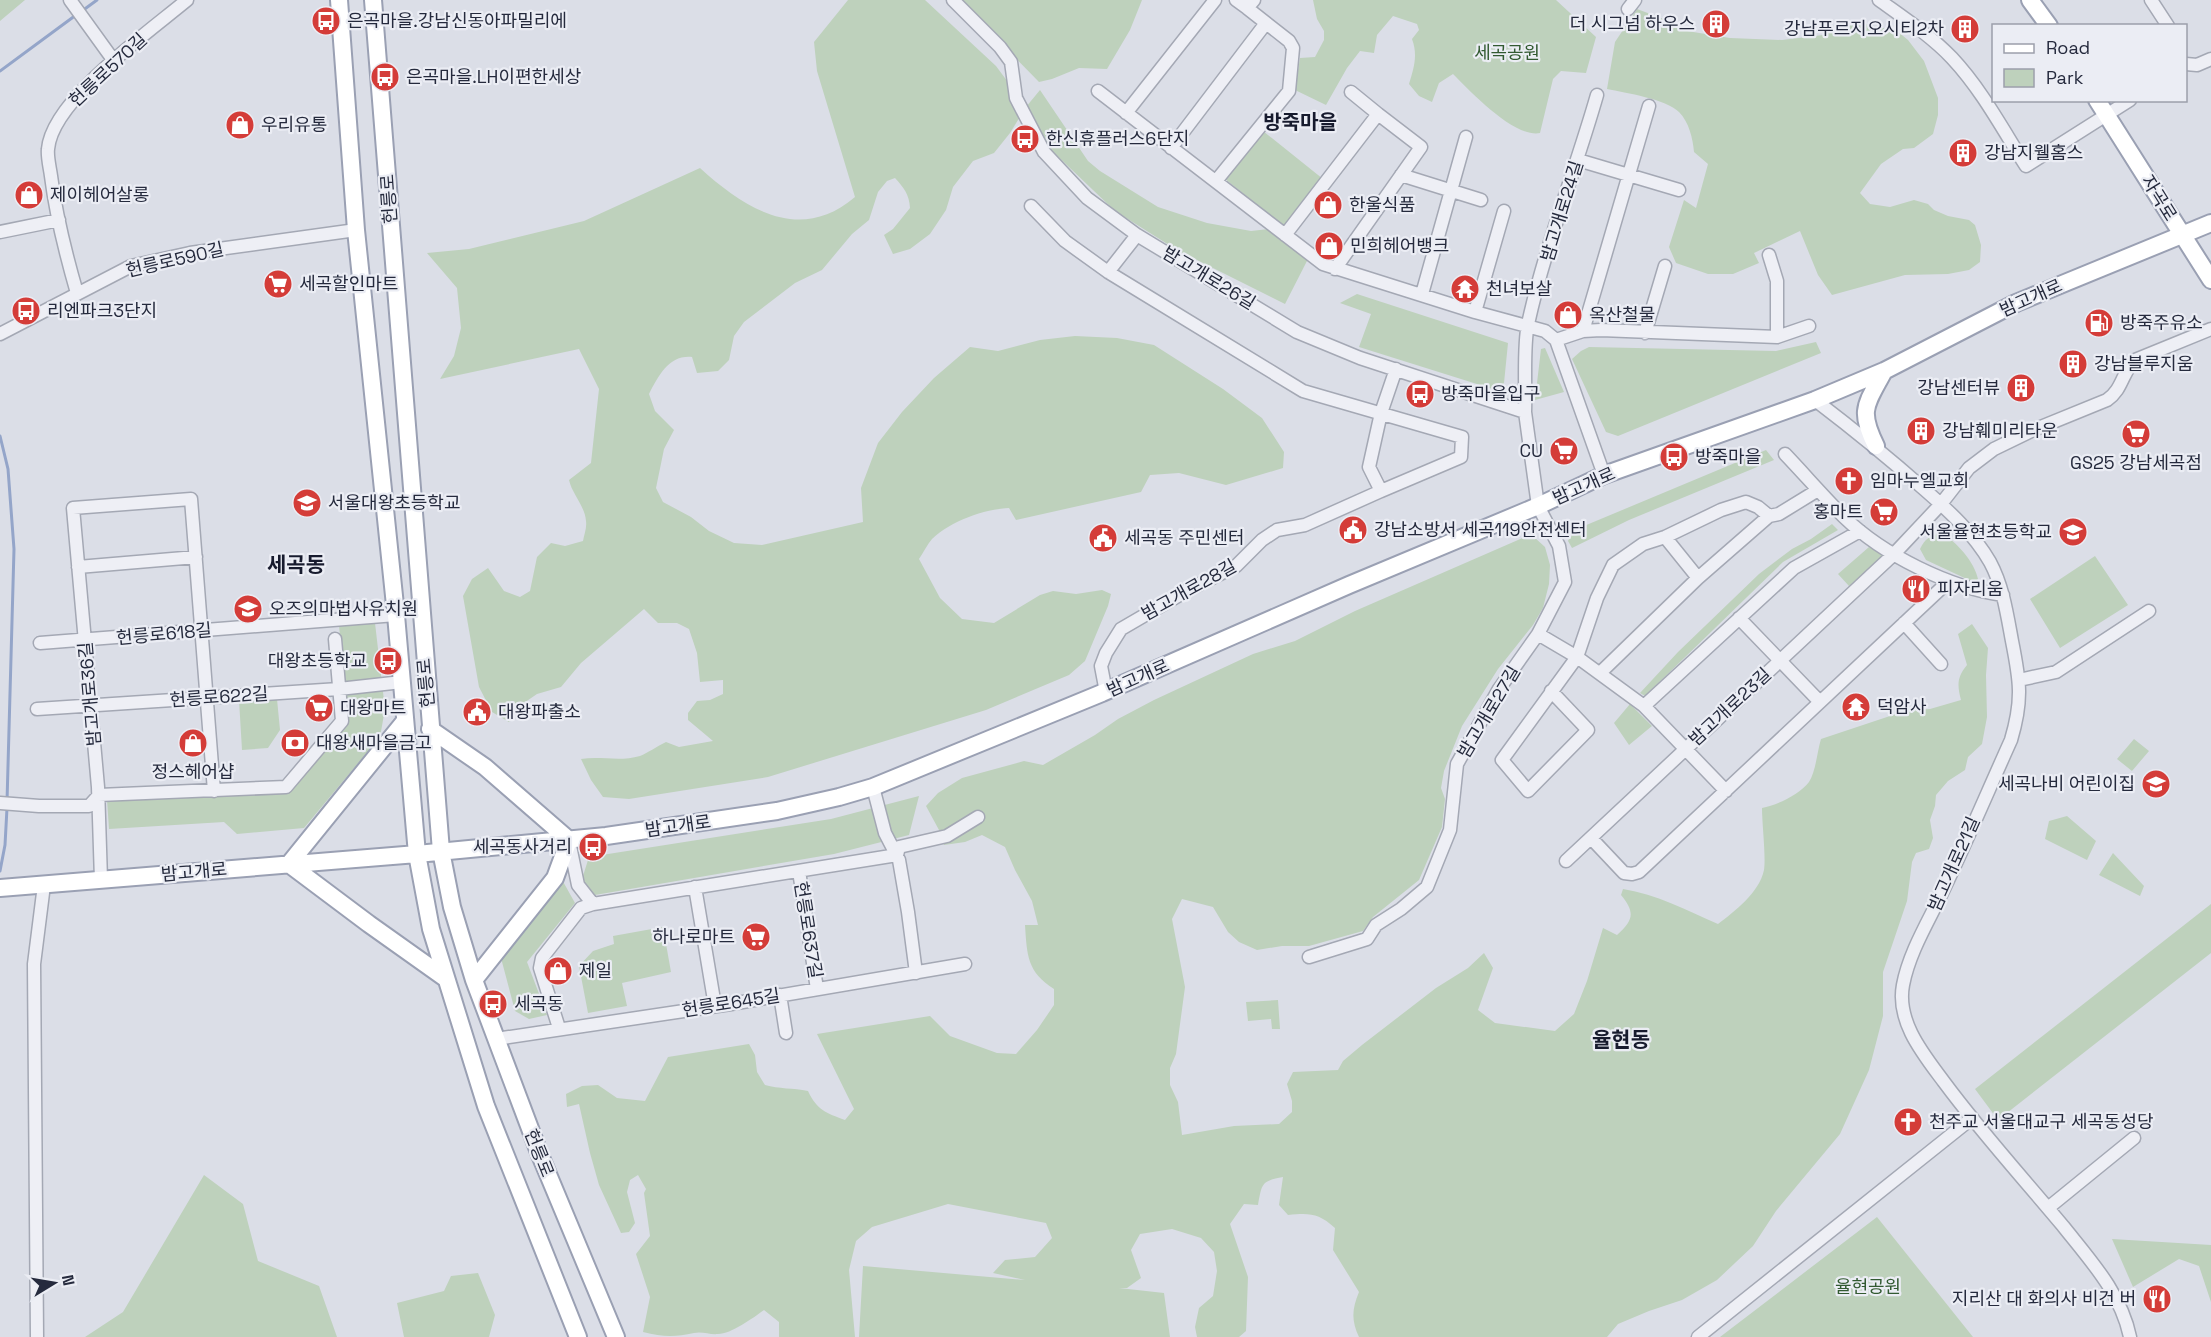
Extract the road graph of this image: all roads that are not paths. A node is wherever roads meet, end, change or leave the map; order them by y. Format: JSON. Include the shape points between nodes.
{"nodes":[{"id":1,"x":70,"y":0,"type":"edge"},
{"id":2,"x":187,"y":0,"type":"edge"},
{"id":3,"x":339,"y":0,"type":"edge"},
{"id":4,"x":373,"y":0,"type":"edge"},
{"id":5,"x":953,"y":0,"type":"edge"},
{"id":6,"x":1215,"y":0,"type":"edge"},
{"id":7,"x":1236,"y":0,"type":"edge"},
{"id":8,"x":1879,"y":0,"type":"edge"},
{"id":9,"x":2030,"y":0,"type":"edge"},
{"id":10,"x":2151,"y":0,"type":"edge"},
{"id":11,"x":1250,"y":4,"type":"edge"},
{"id":12,"x":1266,"y":23,"type":"junction"},
{"id":13,"x":2048,"y":24,"type":"edge"},
{"id":14,"x":2167,"y":24,"type":"edge"},
{"id":15,"x":2211,"y":59,"type":"edge"},
{"id":16,"x":114,"y":61,"type":"junction"},
{"id":17,"x":2187,"y":64,"type":"edge"},
{"id":18,"x":1098,"y":91,"type":"dead end"},
{"id":19,"x":1351,"y":92,"type":"dead end"},
{"id":20,"x":1597,"y":95,"type":"dead end"},
{"id":21,"x":2098,"y":102,"type":"edge"},
{"id":22,"x":2127,"y":102,"type":"edge"},
{"id":23,"x":1649,"y":106,"type":"dead end"},
{"id":24,"x":1126,"y":112,"type":"junction"},
{"id":25,"x":1377,"y":114,"type":"junction"},
{"id":26,"x":2107,"y":116,"type":"junction"},
{"id":27,"x":1466,"y":137,"type":"dead end"},
{"id":28,"x":1171,"y":148,"type":"junction"},
{"id":29,"x":1578,"y":160,"type":"junction"},
{"id":30,"x":1401,"y":175,"type":"junction"},
{"id":31,"x":1629,"y":177,"type":"junction"},
{"id":32,"x":1216,"y":181,"type":"junction"},
{"id":33,"x":1679,"y":190,"type":"dead end"},
{"id":34,"x":1452,"y":191,"type":"junction"},
{"id":35,"x":1481,"y":200,"type":"dead end"},
{"id":36,"x":1031,"y":206,"type":"dead end"},
{"id":37,"x":1504,"y":210,"type":"dead end"},
{"id":38,"x":58,"y":220,"type":"junction"},
{"id":39,"x":2211,"y":223,"type":"edge"},
{"id":40,"x":356,"y":230,"type":"junction"},
{"id":41,"x":0,"y":232,"type":"edge"},
{"id":42,"x":1137,"y":235,"type":"junction"},
{"id":43,"x":1286,"y":235,"type":"junction"},
{"id":44,"x":2182,"y":235,"type":"junction"},
{"id":45,"x":1769,"y":255,"type":"dead end"},
{"id":46,"x":1665,"y":266,"type":"dead end"},
{"id":47,"x":1335,"y":269,"type":"junction"},
{"id":48,"x":1108,"y":272,"type":"junction"},
{"id":49,"x":2211,"y":280,"type":"edge"},
{"id":50,"x":77,"y":293,"type":"junction"},
{"id":51,"x":1422,"y":294,"type":"junction"},
{"id":52,"x":1475,"y":312,"type":"junction"},
{"id":53,"x":1527,"y":326,"type":"junction"},
{"id":54,"x":1809,"y":326,"type":"dead end"},
{"id":55,"x":2211,"y":329,"type":"edge"},
{"id":56,"x":1583,"y":331,"type":"junction"},
{"id":57,"x":3,"y":333,"type":"edge"},
{"id":58,"x":1645,"y":333,"type":"junction"},
{"id":59,"x":1777,"y":337,"type":"junction"},
{"id":60,"x":1556,"y":340,"type":"junction"},
{"id":61,"x":1396,"y":369,"type":"junction"},
{"id":62,"x":1884,"y":371,"type":"junction"},
{"id":63,"x":1815,"y":400,"type":"junction"},
{"id":64,"x":1381,"y":412,"type":"junction"},
{"id":65,"x":1525,"y":412,"type":"junction"},
{"id":66,"x":1876,"y":446,"type":"junction"},
{"id":67,"x":1785,"y":454,"type":"dead end"},
{"id":68,"x":1604,"y":475,"type":"junction"},
{"id":69,"x":1818,"y":490,"type":"junction"},
{"id":70,"x":1381,"y":491,"type":"junction"},
{"id":71,"x":1941,"y":504,"type":"junction"},
{"id":72,"x":1539,"y":506,"type":"junction"},
{"id":73,"x":1768,"y":516,"type":"junction"},
{"id":74,"x":1860,"y":531,"type":"junction"},
{"id":75,"x":1665,"y":537,"type":"junction"},
{"id":76,"x":1894,"y":554,"type":"junction"},
{"id":77,"x":196,"y":557,"type":"junction"},
{"id":78,"x":78,"y":567,"type":"junction"},
{"id":79,"x":1698,"y":578,"type":"junction"},
{"id":80,"x":1948,"y":581,"type":"junction"},
{"id":81,"x":2003,"y":595,"type":"junction"},
{"id":82,"x":2149,"y":611,"type":"dead end"},
{"id":83,"x":396,"y":615,"type":"junction"},
{"id":84,"x":1739,"y":618,"type":"junction"},
{"id":85,"x":1904,"y":623,"type":"junction"},
{"id":86,"x":201,"y":631,"type":"junction"},
{"id":87,"x":1538,"y":634,"type":"junction"},
{"id":88,"x":335,"y":639,"type":"dead end"},
{"id":89,"x":84,"y":640,"type":"junction"},
{"id":90,"x":40,"y":643,"type":"dead end"},
{"id":91,"x":1577,"y":657,"type":"junction"},
{"id":92,"x":1779,"y":661,"type":"junction"},
{"id":93,"x":1941,"y":664,"type":"dead end"},
{"id":94,"x":1600,"y":673,"type":"junction"},
{"id":95,"x":2019,"y":680,"type":"junction"},
{"id":96,"x":402,"y":682,"type":"junction"},
{"id":97,"x":339,"y":689,"type":"junction"},
{"id":98,"x":1551,"y":691,"type":"junction"},
{"id":99,"x":1106,"y":692,"type":"junction"},
{"id":100,"x":206,"y":698,"type":"junction"},
{"id":101,"x":1820,"y":702,"type":"junction"},
{"id":102,"x":91,"y":705,"type":"junction"},
{"id":103,"x":1644,"y":706,"type":"junction"},
{"id":104,"x":37,"y":709,"type":"dead end"},
{"id":105,"x":404,"y":722,"type":"junction"},
{"id":106,"x":430,"y":729,"type":"junction"},
{"id":107,"x":1685,"y":749,"type":"junction"},
{"id":108,"x":873,"y":787,"type":"junction"},
{"id":109,"x":214,"y":790,"type":"junction"},
{"id":110,"x":1726,"y":791,"type":"junction"},
{"id":111,"x":99,"y":795,"type":"junction"},
{"id":112,"x":0,"y":803,"type":"edge"},
{"id":113,"x":978,"y":817,"type":"dead end"},
{"id":114,"x":1591,"y":838,"type":"junction"},
{"id":115,"x":569,"y":840,"type":"junction"},
{"id":116,"x":441,"y":851,"type":"junction"},
{"id":117,"x":417,"y":854,"type":"junction"},
{"id":118,"x":897,"y":855,"type":"junction"},
{"id":119,"x":1566,"y":861,"type":"dead end"},
{"id":120,"x":289,"y":864,"type":"junction"},
{"id":121,"x":799,"y":871,"type":"junction"},
{"id":122,"x":101,"y":880,"type":"junction"},
{"id":123,"x":40,"y":886,"type":"junction"},
{"id":124,"x":695,"y":887,"type":"junction"},
{"id":125,"x":0,"y":888,"type":"edge"},
{"id":126,"x":593,"y":904,"type":"junction"},
{"id":127,"x":1309,"y":957,"type":"dead end"},
{"id":128,"x":965,"y":964,"type":"dead end"},
{"id":129,"x":916,"y":973,"type":"junction"},
{"id":130,"x":445,"y":978,"type":"junction"},
{"id":131,"x":474,"y":980,"type":"junction"},
{"id":132,"x":817,"y":989,"type":"junction"},
{"id":133,"x":780,"y":995,"type":"junction"},
{"id":134,"x":715,"y":1006,"type":"junction"},
{"id":135,"x":559,"y":1028,"type":"junction"},
{"id":136,"x":786,"y":1033,"type":"dead end"},
{"id":137,"x":496,"y":1039,"type":"junction"},
{"id":138,"x":1971,"y":1119,"type":"junction"},
{"id":139,"x":2134,"y":1138,"type":"dead end"},
{"id":140,"x":2048,"y":1208,"type":"junction"},
{"id":141,"x":37,"y":1337,"type":"edge"},
{"id":142,"x":578,"y":1337,"type":"edge"},
{"id":143,"x":615,"y":1337,"type":"edge"},
{"id":144,"x":1698,"y":1337,"type":"edge"},
{"id":145,"x":2130,"y":1337,"type":"edge"}],
"edges":[{"from":1,"to":16,"type":"street"},
{"from":2,"to":16,"type":"street","name":"헌릉로570길"},
{"from":3,"to":40,"type":"main road","name":"헌릉로"},
{"from":4,"to":106,"type":"main road","name":"헌릉로"},
{"from":5,"to":42,"type":"street","name":"밤고개로26길","via":[[1011,62],[1016,98],[1044,152],[1087,198]]},
{"from":6,"to":24,"type":"street"},
{"from":7,"to":11,"type":"street"},
{"from":8,"to":26,"type":"street","via":[[1952,58],[2026,166]]},
{"from":9,"to":13,"type":"main road"},
{"from":10,"to":14,"type":"street"},
{"from":11,"to":12,"type":"street"},
{"from":12,"to":28,"type":"street"},
{"from":12,"to":32,"type":"street","via":[[1293,48],[1288,91]]},
{"from":15,"to":17,"type":"street"},
{"from":16,"to":38,"type":"street","name":"헌릉로570길","via":[[57,120],[48,148]]},
{"from":18,"to":24,"type":"street"},
{"from":19,"to":25,"type":"street"},
{"from":20,"to":29,"type":"street","name":"밤고개로24길"},
{"from":21,"to":26,"type":"main road","name":"자곡로"},
{"from":22,"to":26,"type":"street"},
{"from":23,"to":31,"type":"street"},
{"from":24,"to":28,"type":"street"},
{"from":25,"to":30,"type":"street","via":[[1422,147]]},
{"from":25,"to":43,"type":"street"},
{"from":26,"to":44,"type":"main road","name":"자곡로"},
{"from":27,"to":34,"type":"street"},
{"from":28,"to":32,"type":"street"},
{"from":29,"to":31,"type":"street"},
{"from":29,"to":53,"type":"street","name":"밤고개로24길"},
{"from":30,"to":34,"type":"street"},
{"from":30,"to":47,"type":"street"},
{"from":31,"to":33,"type":"street"},
{"from":31,"to":56,"type":"street"},
{"from":32,"to":43,"type":"street"},
{"from":34,"to":35,"type":"street"},
{"from":34,"to":51,"type":"street"},
{"from":36,"to":48,"type":"street","via":[[1065,241]]},
{"from":37,"to":52,"type":"street"},
{"from":38,"to":41,"type":"street"},
{"from":38,"to":50,"type":"street","name":"헌릉로570길"},
{"from":39,"to":44,"type":"main road","name":"밤고개로"},
{"from":40,"to":50,"type":"street","name":"헌릉로590길","via":[[190,253],[131,266]]},
{"from":40,"to":83,"type":"main road","name":"헌릉로"},
{"from":42,"to":48,"type":"street"},
{"from":42,"to":61,"type":"street","name":"밤고개로26길","via":[[1297,332]]},
{"from":43,"to":47,"type":"street","via":[[1312,257]]},
{"from":44,"to":49,"type":"main road","name":"자곡로"},
{"from":44,"to":62,"type":"main road","name":"밤고개로","via":[[2016,303]]},
{"from":45,"to":59,"type":"street","via":[[1777,281]]},
{"from":46,"to":58,"type":"street"},
{"from":47,"to":51,"type":"street"},
{"from":48,"to":64,"type":"street","via":[[1303,391]]},
{"from":50,"to":57,"type":"street","name":"헌릉로590길"},
{"from":51,"to":52,"type":"street"},
{"from":52,"to":53,"type":"street"},
{"from":53,"to":60,"type":"street","via":[[1545,331]]},
{"from":53,"to":65,"type":"street","name":"밤고개로24길"},
{"from":54,"to":59,"type":"street"},
{"from":55,"to":71,"type":"street","name":"밤고개로23길","via":[[2135,360],[2116,394],[2108,400],[1994,449],[1969,468]]},
{"from":56,"to":58,"type":"street"},
{"from":56,"to":60,"type":"street"},
{"from":58,"to":59,"type":"street"},
{"from":60,"to":68,"type":"street"},
{"from":61,"to":64,"type":"street"},
{"from":61,"to":65,"type":"street","name":"밤고개로26길"},
{"from":62,"to":63,"type":"main road","name":"밤고개로"},
{"from":62,"to":66,"type":"main road","via":[[1866,407],[1866,426]]},
{"from":63,"to":66,"type":"street","name":"밤고개로21길"},
{"from":63,"to":68,"type":"main road","name":"밤고개로"},
{"from":64,"to":70,"type":"street","via":[[1369,466]]},
{"from":64,"to":70,"type":"street","via":[[1462,436],[1461,457]]},
{"from":65,"to":72,"type":"street"},
{"from":66,"to":71,"type":"street","name":"밤고개로21길"},
{"from":67,"to":69,"type":"street"},
{"from":68,"to":72,"type":"main road","name":"밤고개로"},
{"from":69,"to":73,"type":"street"},
{"from":69,"to":74,"type":"street"},
{"from":70,"to":99,"type":"street","name":"밤고개로28길","via":[[1305,525],[1277,530],[1236,566],[1120,629],[1101,666]]},
{"from":71,"to":76,"type":"street","name":"밤고개로23길"},
{"from":71,"to":81,"type":"street","name":"밤고개로21길","via":[[1980,546]]},
{"from":72,"to":87,"type":"street","name":"밤고개로27길","via":[[1559,546],[1565,582]]},
{"from":72,"to":99,"type":"main road","name":"밤고개로"},
{"from":73,"to":75,"type":"street","name":"밤고개로27길","via":[[1746,502]]},
{"from":73,"to":79,"type":"street"},
{"from":74,"to":76,"type":"street"},
{"from":74,"to":84,"type":"street","via":[[1794,568]]},
{"from":75,"to":79,"type":"street"},
{"from":75,"to":91,"type":"street","name":"밤고개로27길","via":[[1644,544],[1613,565]]},
{"from":76,"to":80,"type":"street"},
{"from":76,"to":92,"type":"street","name":"밤고개로23길"},
{"from":77,"to":78,"type":"street"},
{"from":77,"to":78,"type":"street","name":"밤고개로36길","via":[[191,499],[73,508]]},
{"from":77,"to":86,"type":"street"},
{"from":78,"to":89,"type":"street","name":"밤고개로36길"},
{"from":79,"to":94,"type":"street"},
{"from":80,"to":81,"type":"street"},
{"from":80,"to":85,"type":"street"},
{"from":81,"to":95,"type":"street","name":"밤고개로21길"},
{"from":82,"to":95,"type":"street","via":[[2056,672]]},
{"from":83,"to":86,"type":"street","name":"헌릉로618길"},
{"from":83,"to":96,"type":"main road","name":"헌릉로"},
{"from":84,"to":92,"type":"street"},
{"from":84,"to":103,"type":"street"},
{"from":85,"to":93,"type":"street"},
{"from":85,"to":101,"type":"street"},
{"from":86,"to":89,"type":"street","name":"헌릉로618길"},
{"from":86,"to":100,"type":"street"},
{"from":87,"to":91,"type":"street"},
{"from":87,"to":127,"type":"street","name":"밤고개로27길","via":[[1499,688],[1458,764],[1450,831],[1427,887],[1376,925],[1367,939]]},
{"from":88,"to":97,"type":"street"},
{"from":89,"to":90,"type":"street","name":"헌릉로618길"},
{"from":89,"to":102,"type":"street","name":"밤고개로36길"},
{"from":91,"to":94,"type":"street"},
{"from":91,"to":98,"type":"street","name":"밤고개로27길"},
{"from":92,"to":101,"type":"street"},
{"from":92,"to":107,"type":"street","name":"밤고개로23길"},
{"from":94,"to":103,"type":"street"},
{"from":95,"to":138,"type":"street","name":"밤고개로21길","via":[[2020,707],[2011,740],[1916,946],[1903,986],[1907,1024],[1921,1051]]},
{"from":96,"to":97,"type":"street","name":"헌릉로622길"},
{"from":96,"to":105,"type":"main road","name":"헌릉로"},
{"from":97,"to":100,"type":"street","name":"헌릉로622길"},
{"from":97,"to":109,"type":"street","via":[[342,721],[286,787]]},
{"from":98,"to":98,"type":"street","name":"밤고개로27길","via":[[1502,760],[1527,791],[1588,730]]},
{"from":99,"to":108,"type":"main road","name":"밤고개로"},
{"from":100,"to":102,"type":"street","name":"헌릉로622길"},
{"from":100,"to":109,"type":"street"},
{"from":101,"to":110,"type":"street"},
{"from":102,"to":104,"type":"street","name":"헌릉로622길"},
{"from":102,"to":111,"type":"street","name":"밤고개로36길"},
{"from":103,"to":107,"type":"street"},
{"from":105,"to":117,"type":"main road","name":"헌릉로"},
{"from":105,"to":120,"type":"main road"},
{"from":106,"to":115,"type":"main road","via":[[485,767]]},
{"from":106,"to":116,"type":"main road","name":"헌릉로"},
{"from":107,"to":110,"type":"street"},
{"from":107,"to":114,"type":"street","name":"밤고개로23길"},
{"from":108,"to":115,"type":"main road","name":"밤고개로","via":[[777,811]]},
{"from":108,"to":118,"type":"street","via":[[885,833]]},
{"from":109,"to":111,"type":"street"},
{"from":110,"to":114,"type":"street","via":[[1639,872],[1624,873]]},
{"from":111,"to":112,"type":"street","via":[[90,806]]},
{"from":111,"to":122,"type":"street","name":"밤고개로36길"},
{"from":113,"to":118,"type":"street","name":"헌릉로637길","via":[[947,836],[899,847]]},
{"from":114,"to":119,"type":"street","name":"밤고개로23길"},
{"from":115,"to":116,"type":"main road","name":"밤고개로"},
{"from":115,"to":126,"type":"street","via":[[578,885]]},
{"from":115,"to":131,"type":"main road","via":[[555,878]]},
{"from":116,"to":117,"type":"main road","name":"밤고개로"},
{"from":116,"to":131,"type":"main road","name":"헌릉로","via":[[452,908]]},
{"from":117,"to":120,"type":"main road","name":"밤고개로"},
{"from":117,"to":130,"type":"main road","name":"헌릉로"},
{"from":118,"to":121,"type":"street","name":"헌릉로637길"},
{"from":118,"to":129,"type":"street"},
{"from":120,"to":122,"type":"main road","name":"밤고개로"},
{"from":120,"to":130,"type":"main road"},
{"from":121,"to":124,"type":"street","name":"헌릉로637길"},
{"from":121,"to":132,"type":"street","name":"헌릉로637길"},
{"from":122,"to":123,"type":"main road","name":"밤고개로"},
{"from":123,"to":125,"type":"main road","name":"밤고개로"},
{"from":123,"to":141,"type":"street","via":[[34,964]]},
{"from":124,"to":126,"type":"street","name":"헌릉로637길"},
{"from":124,"to":134,"type":"street"},
{"from":126,"to":135,"type":"street","via":[[581,908],[542,958],[540,968]]},
{"from":128,"to":129,"type":"street","name":"헌릉로645길"},
{"from":129,"to":132,"type":"street","name":"헌릉로645길"},
{"from":130,"to":142,"type":"main road","name":"헌릉로","via":[[486,1106]]},
{"from":131,"to":137,"type":"main road","name":"헌릉로"},
{"from":132,"to":133,"type":"street","name":"헌릉로645길"},
{"from":133,"to":134,"type":"street","name":"헌릉로645길"},
{"from":133,"to":136,"type":"street"},
{"from":134,"to":135,"type":"street","name":"헌릉로645길"},
{"from":135,"to":137,"type":"street","name":"헌릉로645길"},
{"from":137,"to":143,"type":"main road","name":"헌릉로"},
{"from":138,"to":140,"type":"street","name":"밤고개로21길"},
{"from":138,"to":144,"type":"street"},
{"from":139,"to":140,"type":"street"},
{"from":140,"to":145,"type":"street","name":"밤고개로21길","via":[[2107,1282],[2126,1318]]}]}
